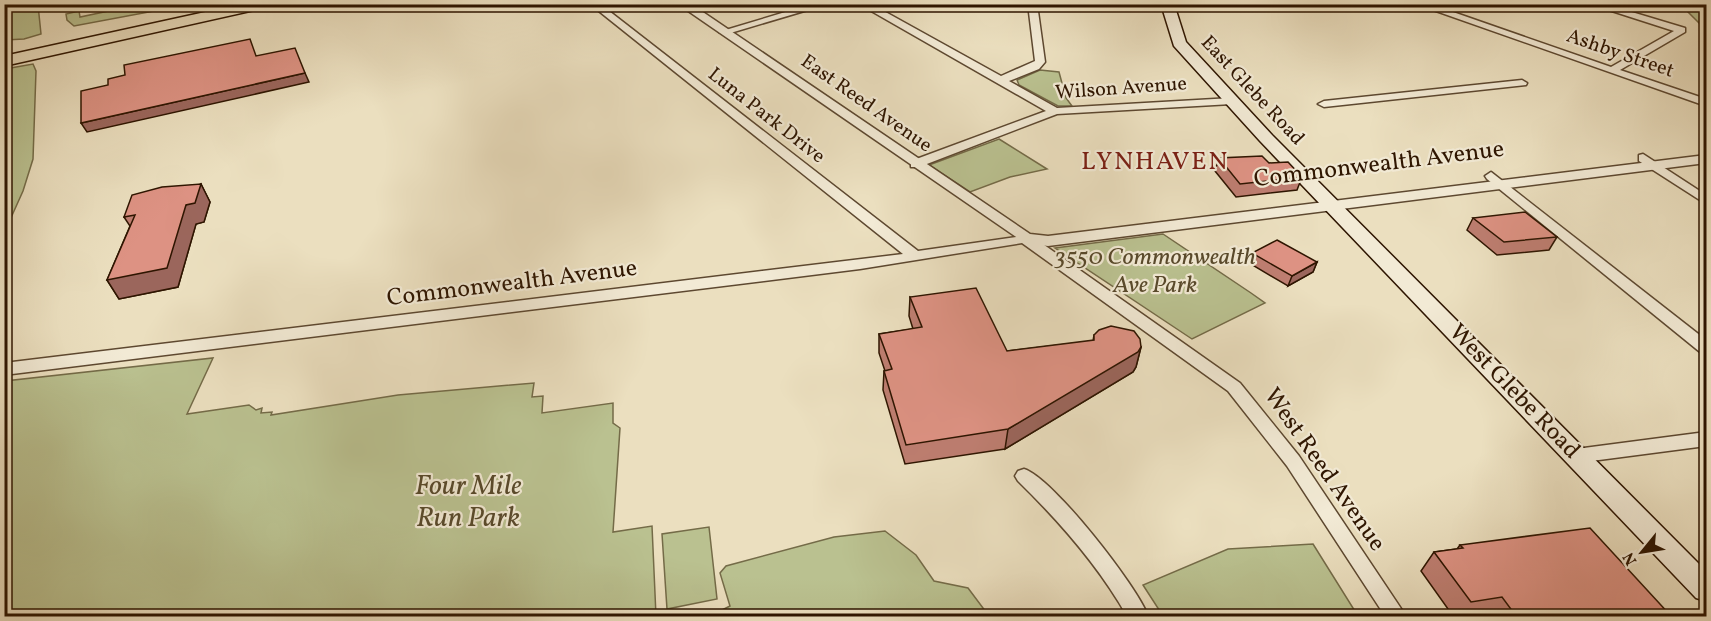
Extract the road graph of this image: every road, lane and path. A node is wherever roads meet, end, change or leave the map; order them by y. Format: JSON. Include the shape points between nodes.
{"nodes":[{"id":1,"x":219,"y":4,"type":"edge"},
{"id":2,"x":264,"y":4,"type":"edge"},
{"id":3,"x":594,"y":4,"type":"edge"},
{"id":4,"x":683,"y":4,"type":"edge"},
{"id":5,"x":824,"y":4,"type":"edge"},
{"id":6,"x":863,"y":4,"type":"edge"},
{"id":7,"x":1032,"y":4,"type":"edge"},
{"id":8,"x":1167,"y":4,"type":"edge"},
{"id":9,"x":1420,"y":4,"type":"edge"},
{"id":10,"x":1594,"y":4,"type":"edge"},
{"id":11,"x":724,"y":32,"type":"junction"},
{"id":12,"x":4,"y":50,"type":"edge"},
{"id":13,"x":4,"y":61,"type":"edge"},
{"id":14,"x":1612,"y":70,"type":"junction"},
{"id":15,"x":1001,"y":80,"type":"junction"},
{"id":16,"x":1522,"y":83,"type":"dead end"},
{"id":17,"x":1232,"y":101,"type":"junction"},
{"id":18,"x":1707,"y":103,"type":"edge"},
{"id":19,"x":1324,"y":104,"type":"dead end"},
{"id":20,"x":1055,"y":111,"type":"junction"},
{"id":21,"x":1707,"y":150,"type":"edge"},
{"id":22,"x":1707,"y":159,"type":"edge"},
{"id":23,"x":1648,"y":162,"type":"junction"},
{"id":24,"x":915,"y":164,"type":"junction"},
{"id":25,"x":1496,"y":180,"type":"junction"},
{"id":26,"x":1326,"y":200,"type":"junction"},
{"id":27,"x":1707,"y":200,"type":"edge"},
{"id":28,"x":1025,"y":238,"type":"junction"},
{"id":29,"x":916,"y":256,"type":"junction"},
{"id":30,"x":1707,"y":348,"type":"edge"},
{"id":31,"x":4,"y":369,"type":"edge"},
{"id":32,"x":1707,"y":440,"type":"edge"},
{"id":33,"x":1576,"y":456,"type":"junction"},
{"id":34,"x":1024,"y":476,"type":"dead end"},
{"id":35,"x":1707,"y":589,"type":"edge"},
{"id":36,"x":1138,"y":616,"type":"edge"},
{"id":37,"x":1396,"y":616,"type":"edge"}],
"edges":[{"from":1,"to":12,"type":"highway"},
{"from":2,"to":13,"type":"highway"},
{"from":3,"to":29,"type":"street","name":"Luna Park Drive"},
{"from":4,"to":11,"type":"street","name":"East Reed Avenue"},
{"from":5,"to":11,"type":"street"},
{"from":6,"to":15,"type":"street"},
{"from":7,"to":15,"type":"street","via":[[1040,62]]},
{"from":8,"to":17,"type":"main road","name":"East Glebe Road","via":[[1179,43]]},
{"from":9,"to":14,"type":"street","name":"Ashby Street"},
{"from":10,"to":14,"type":"street","via":[[1682,30]]},
{"from":11,"to":24,"type":"street","name":"East Reed Avenue"},
{"from":14,"to":18,"type":"street","name":"Ashby Street"},
{"from":15,"to":20,"type":"street"},
{"from":16,"to":19,"type":"street"},
{"from":17,"to":20,"type":"street","name":"Wilson Avenue"},
{"from":17,"to":26,"type":"main road","name":"East Glebe Road"},
{"from":20,"to":24,"type":"street","name":"Wilson Avenue"},
{"from":21,"to":23,"type":"street","name":"Commonwealth Avenue"},
{"from":22,"to":23,"type":"street","name":"Commonwealth Avenue"},
{"from":23,"to":25,"type":"street","name":"Commonwealth Avenue"},
{"from":23,"to":27,"type":"street"},
{"from":24,"to":28,"type":"street","name":"East Reed Avenue"},
{"from":25,"to":26,"type":"street","name":"Commonwealth Avenue"},
{"from":25,"to":30,"type":"street"},
{"from":26,"to":28,"type":"street","name":"Commonwealth Avenue","via":[[1048,241]]},
{"from":26,"to":33,"type":"main road","name":"West Glebe Road"},
{"from":28,"to":29,"type":"street","name":"Commonwealth Avenue"},
{"from":28,"to":37,"type":"street","name":"West Reed Avenue","via":[[1234,387],[1293,461]]},
{"from":29,"to":31,"type":"street","name":"Commonwealth Avenue"},
{"from":32,"to":33,"type":"street"},
{"from":33,"to":35,"type":"main road","name":"West Glebe Road"},
{"from":34,"to":36,"type":"street","via":[[1076,525],[1120,584]]}]}
